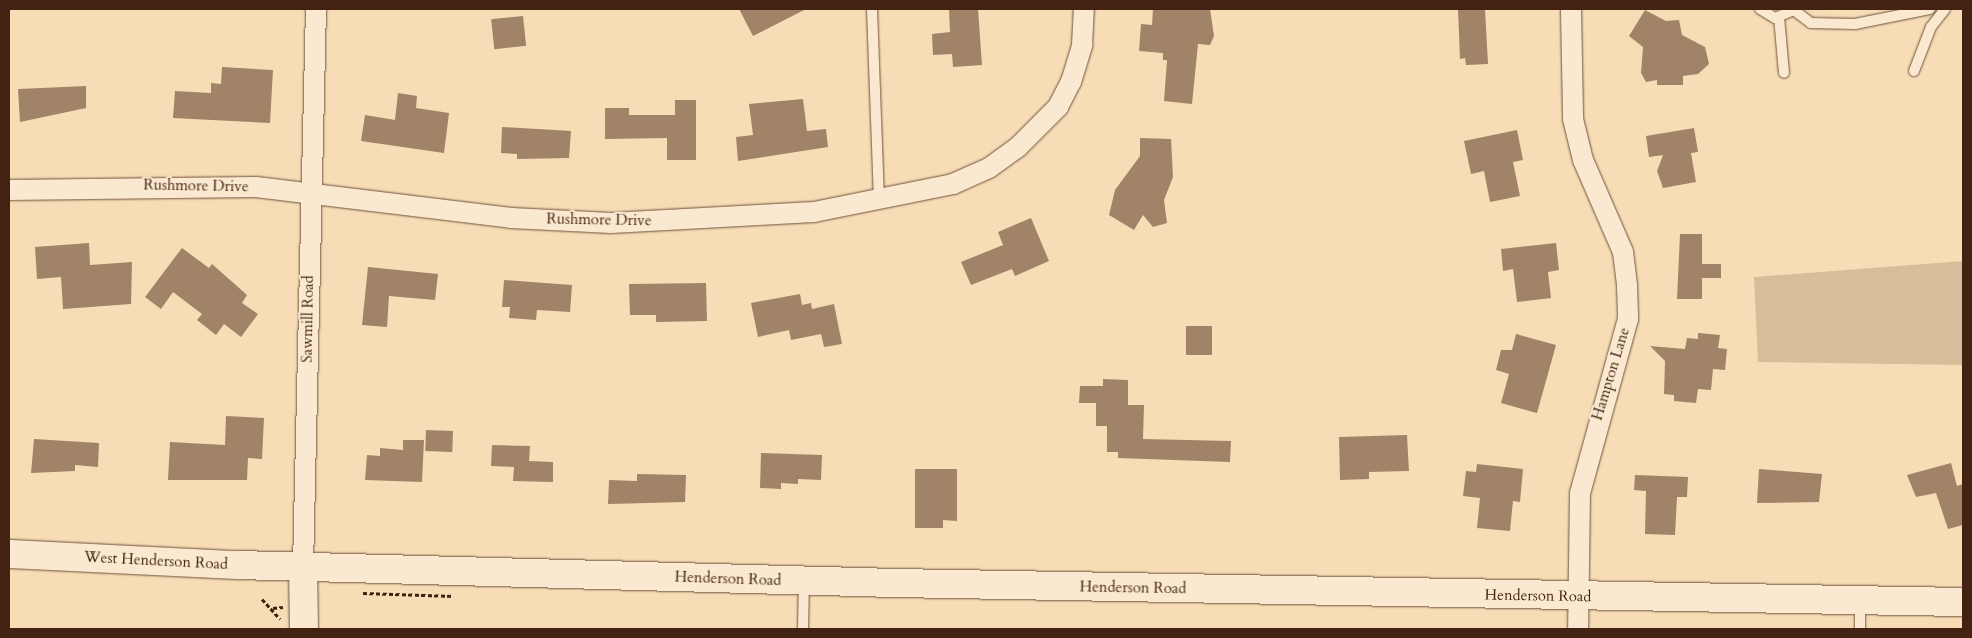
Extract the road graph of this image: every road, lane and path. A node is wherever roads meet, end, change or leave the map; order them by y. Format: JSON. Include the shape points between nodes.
{"nodes":[{"id":1,"x":316,"y":9,"type":"edge"},
{"id":2,"x":872,"y":9,"type":"edge"},
{"id":3,"x":1084,"y":9,"type":"edge"},
{"id":4,"x":1760,"y":9,"type":"edge"},
{"id":5,"x":1930,"y":9,"type":"edge"},
{"id":6,"x":1945,"y":9,"type":"edge"},
{"id":7,"x":1571,"y":10,"type":"dead end"},
{"id":8,"x":1796,"y":10,"type":"edge"},
{"id":9,"x":1779,"y":17,"type":"junction"},
{"id":10,"x":1914,"y":71,"type":"dead end"},
{"id":11,"x":1784,"y":73,"type":"dead end"},
{"id":12,"x":9,"y":190,"type":"edge"},
{"id":13,"x":310,"y":191,"type":"junction"},
{"id":14,"x":879,"y":200,"type":"junction"},
{"id":15,"x":9,"y":554,"type":"edge"},
{"id":16,"x":303,"y":567,"type":"junction"},
{"id":17,"x":804,"y":581,"type":"junction"},
{"id":18,"x":1577,"y":596,"type":"junction"},
{"id":19,"x":262,"y":599,"type":"dead end"},
{"id":20,"x":1860,"y":601,"type":"junction"},
{"id":21,"x":1963,"y":602,"type":"edge"},
{"id":22,"x":293,"y":628,"type":"edge"},
{"id":23,"x":803,"y":629,"type":"edge"},
{"id":24,"x":1578,"y":629,"type":"edge"},
{"id":25,"x":1860,"y":629,"type":"edge"}],
"edges":[{"from":1,"to":13,"type":"street","name":"Sawmill Road"},
{"from":2,"to":14,"type":"lane"},
{"from":3,"to":14,"type":"street","name":"Rushmore Drive","via":[[1082,45],[1071,82],[1039,129],[989,168],[953,184]]},
{"from":4,"to":9,"type":"lane"},
{"from":5,"to":8,"type":"lane","via":[[1855,24],[1811,23]]},
{"from":6,"to":10,"type":"lane","via":[[1930,27]]},
{"from":7,"to":18,"type":"street","name":"Hampton Lane","via":[[1573,119],[1583,160],[1623,252],[1628,286],[1628,319],[1580,493]]},
{"from":8,"to":9,"type":"lane"},
{"from":9,"to":11,"type":"lane"},
{"from":12,"to":13,"type":"street","name":"Rushmore Drive","via":[[156,185]]},
{"from":13,"to":14,"type":"street","name":"Rushmore Drive","via":[[511,218],[611,223],[814,212]]},
{"from":13,"to":16,"type":"street","name":"Sawmill Road"},
{"from":15,"to":16,"type":"main road","name":"West Henderson Road"},
{"from":16,"to":17,"type":"main road","name":"Henderson Road"},
{"from":16,"to":22,"type":"main road","name":"Sawmill Road"},
{"from":17,"to":18,"type":"main road","name":"Henderson Road"},
{"from":17,"to":23,"type":"lane"},
{"from":18,"to":20,"type":"main road","name":"Henderson Road"},
{"from":18,"to":24,"type":"street","name":"Hampton Lane"},
{"from":19,"to":22,"type":"path"},
{"from":20,"to":21,"type":"main road","name":"Henderson Road"},
{"from":20,"to":25,"type":"lane"}]}
